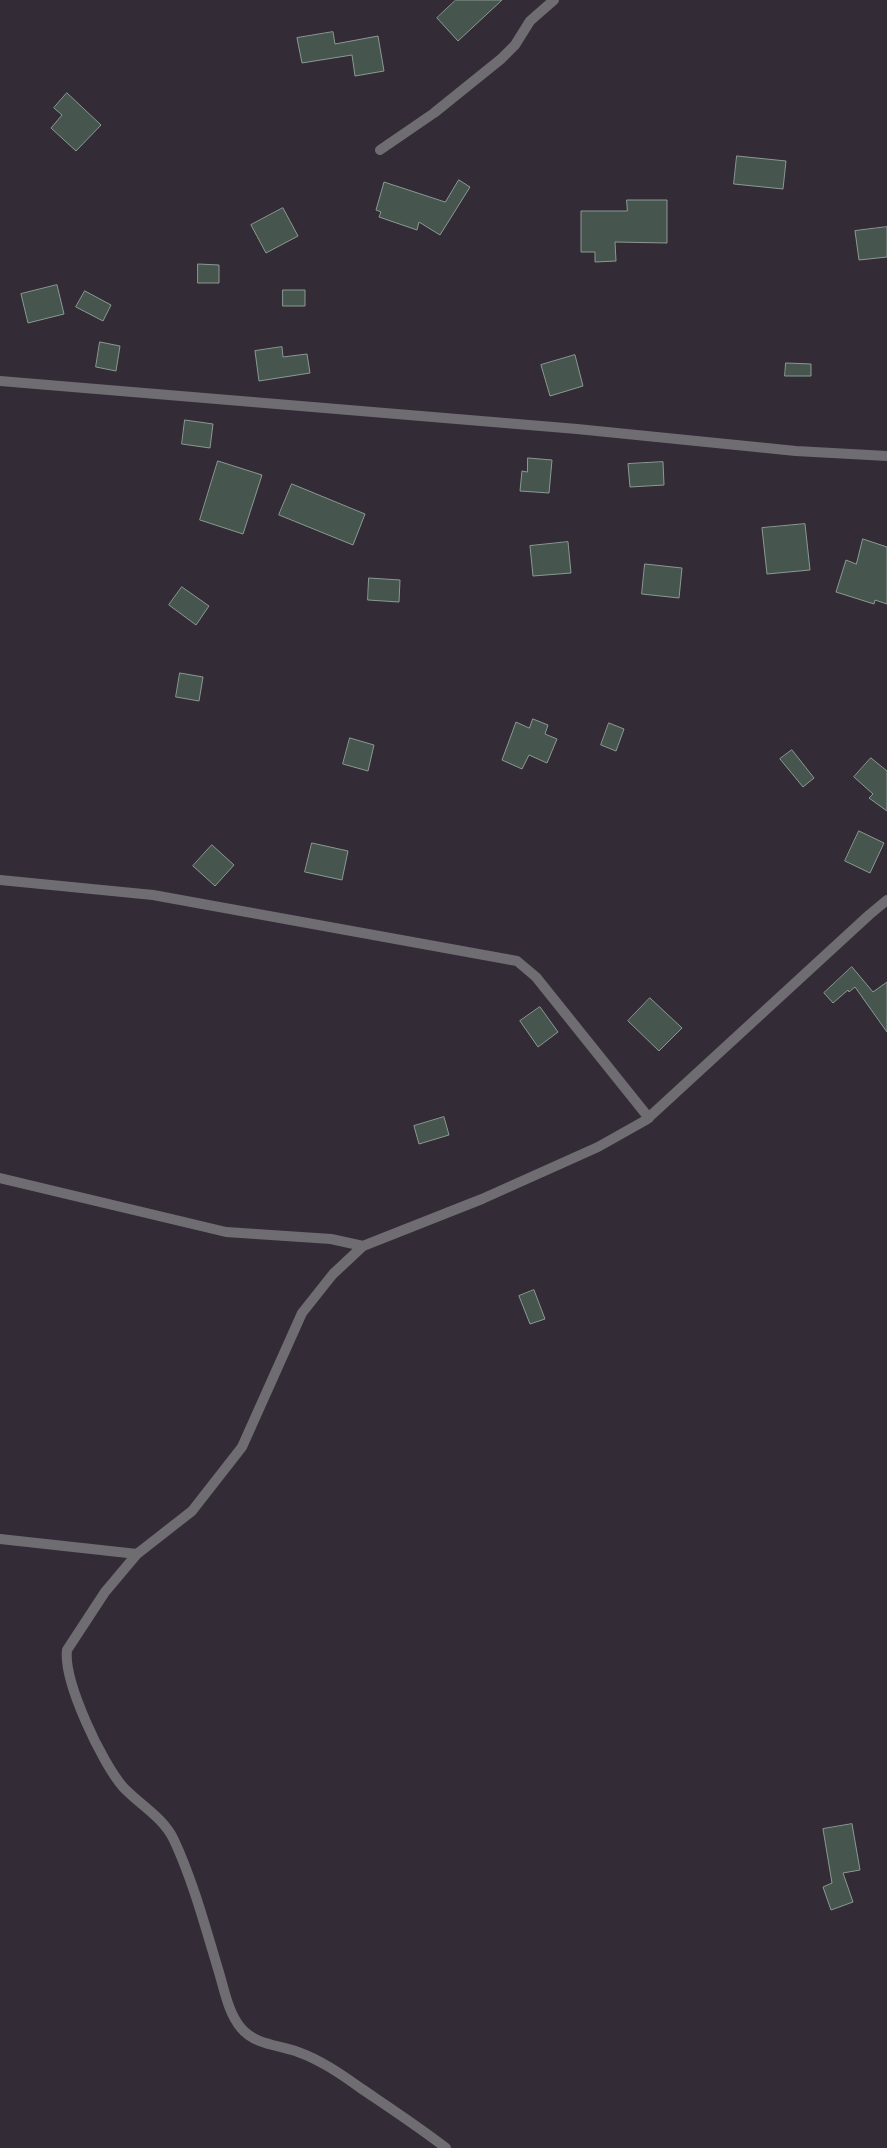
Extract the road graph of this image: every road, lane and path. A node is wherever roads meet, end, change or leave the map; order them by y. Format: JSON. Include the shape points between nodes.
{"nodes":[{"id":1,"x":554,"y":0,"type":"edge"},
{"id":2,"x":380,"y":150,"type":"dead end"},
{"id":3,"x":0,"y":381,"type":"edge"},
{"id":4,"x":887,"y":456,"type":"edge"},
{"id":5,"x":0,"y":880,"type":"edge"},
{"id":6,"x":887,"y":900,"type":"edge"},
{"id":7,"x":649,"y":1118,"type":"junction"},
{"id":8,"x":0,"y":1178,"type":"edge"},
{"id":9,"x":363,"y":1246,"type":"junction"},
{"id":10,"x":0,"y":1539,"type":"edge"},
{"id":11,"x":137,"y":1554,"type":"junction"},
{"id":12,"x":446,"y":2148,"type":"edge"}],
"edges":[{"from":1,"to":2,"type":"street","via":[[530,21],[515,45],[501,59],[434,113]]},
{"from":3,"to":4,"type":"street","via":[[562,428],[796,451]]},
{"from":5,"to":7,"type":"street","via":[[153,895],[517,961],[536,977]]},
{"from":6,"to":7,"type":"street"},
{"from":7,"to":9,"type":"street","via":[[624,1134],[489,1196]]},
{"from":8,"to":9,"type":"street","via":[[226,1232],[331,1239]]},
{"from":9,"to":11,"type":"street","via":[[333,1274],[302,1313],[242,1447],[192,1511]]},
{"from":10,"to":11,"type":"street"},
{"from":11,"to":12,"type":"street","via":[[105,1592],[67,1650],[66,1660],[89,1729],[105,1760],[123,1787],[166,1826],[174,1840],[234,2016],[241,2028],[256,2040],[299,2052],[334,2070]]}]}
